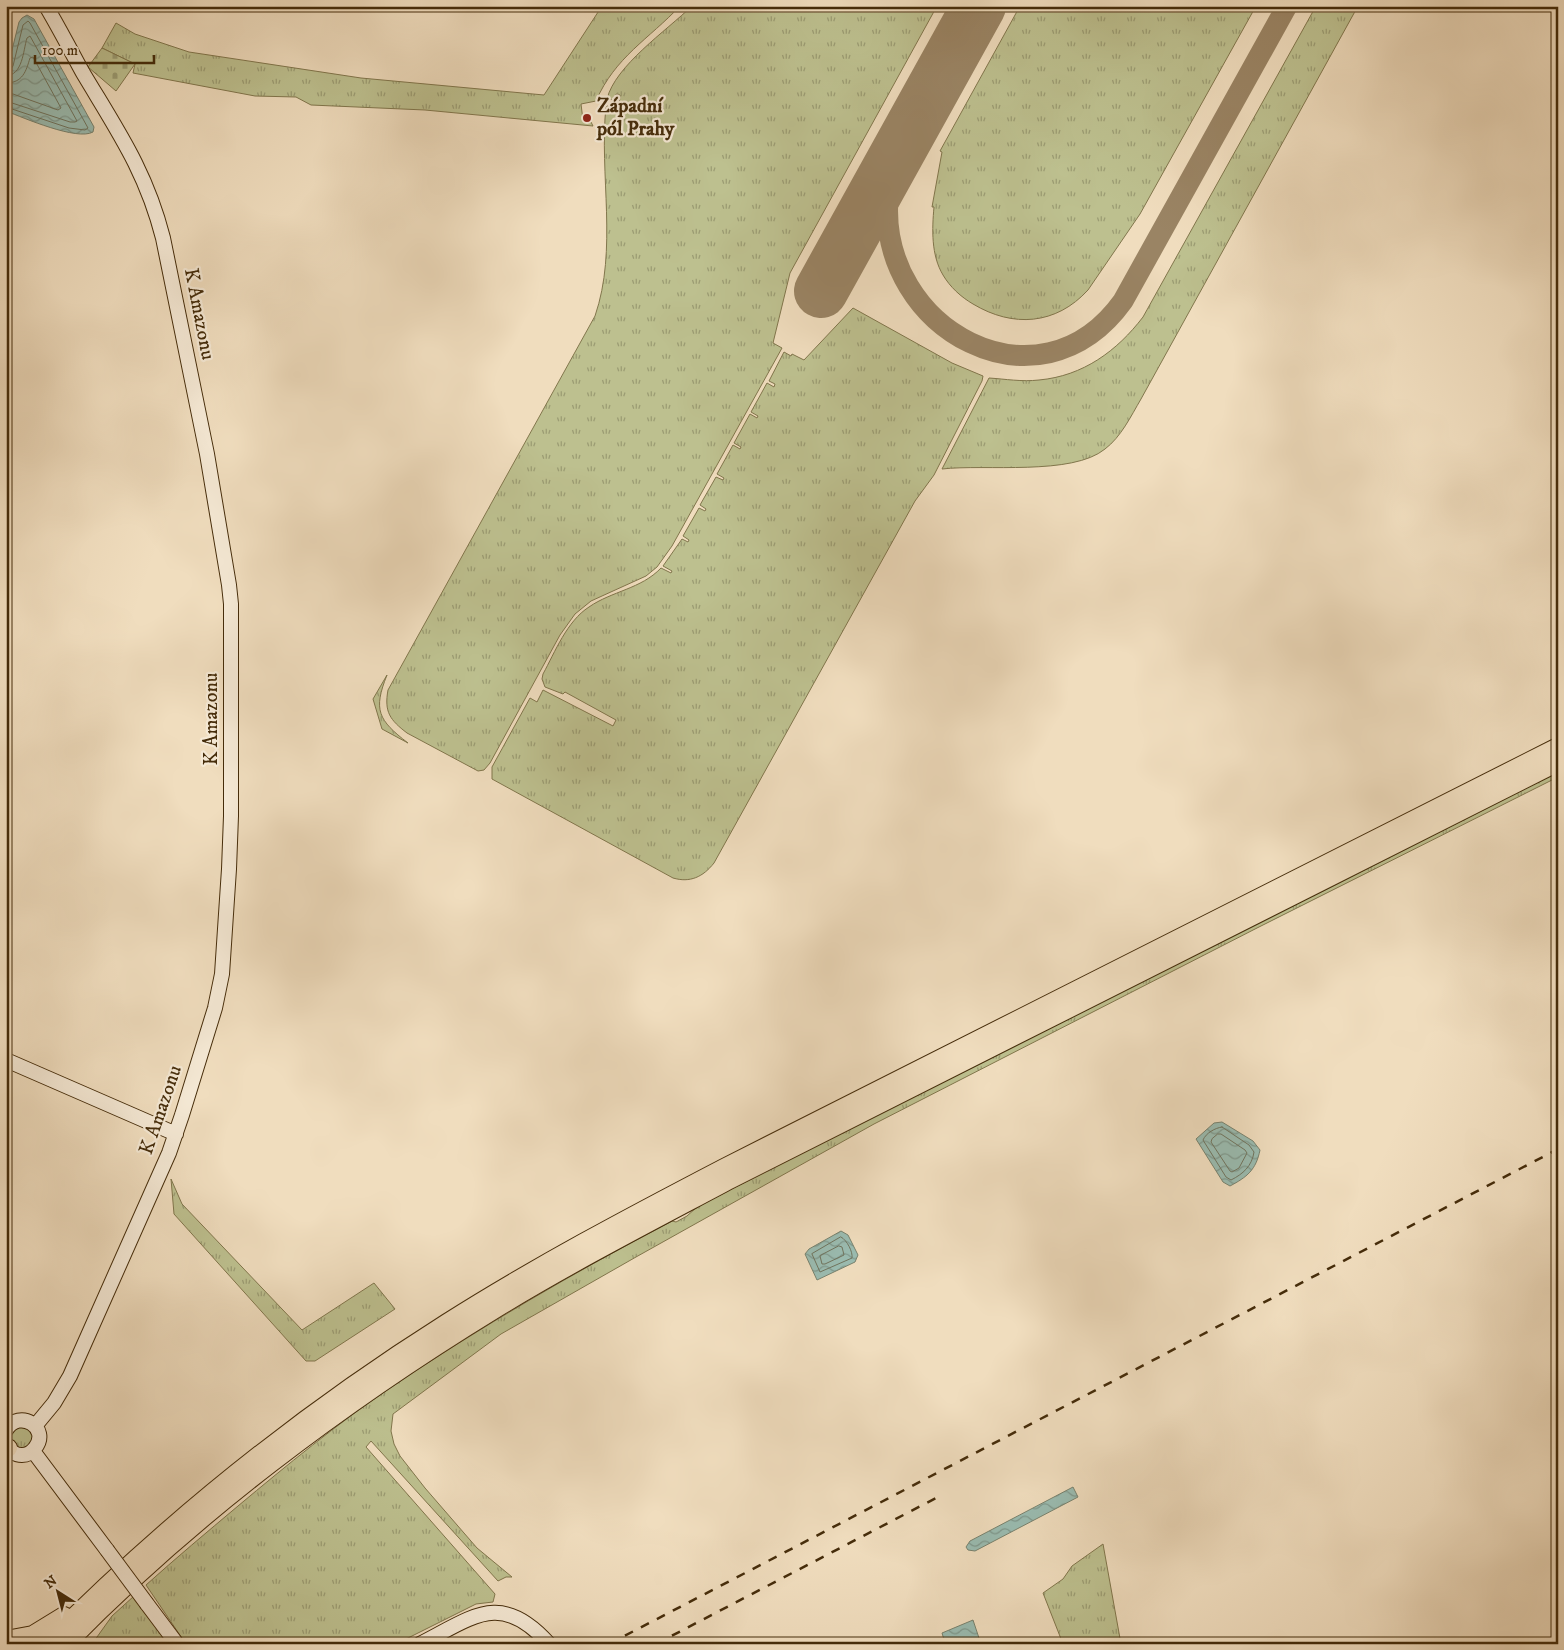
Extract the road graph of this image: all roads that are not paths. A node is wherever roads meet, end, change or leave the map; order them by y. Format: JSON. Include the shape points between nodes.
{"nodes":[{"id":1,"x":46,"y":6,"type":"edge"},
{"id":2,"x":1558,"y":747,"type":"edge"},
{"id":3,"x":1558,"y":762,"type":"edge"},
{"id":4,"x":6,"y":1060,"type":"edge"},
{"id":5,"x":176,"y":1134,"type":"junction"},
{"id":6,"x":35,"y":1426,"type":"junction"},
{"id":7,"x":8,"y":1435,"type":"edge"},
{"id":8,"x":33,"y":1451,"type":"junction"},
{"id":9,"x":141,"y":1573,"type":"junction"},
{"id":10,"x":104,"y":1589,"type":"junction"},
{"id":11,"x":6,"y":1640,"type":"edge"},
{"id":12,"x":47,"y":1644,"type":"edge"},
{"id":13,"x":66,"y":1644,"type":"edge"},
{"id":14,"x":81,"y":1644,"type":"edge"},
{"id":15,"x":176,"y":1644,"type":"edge"},
{"id":16,"x":420,"y":1644,"type":"edge"},
{"id":17,"x":549,"y":1644,"type":"edge"}],
"edges":[{"from":1,"to":5,"type":"street","name":"K Amazonu","via":[[129,148],[156,212],[207,454],[229,585],[231,816],[222,974],[215,1008]]},
{"from":2,"to":10,"type":"highway","via":[[724,1168],[539,1267],[446,1323],[348,1390],[223,1485]]},
{"from":3,"to":9,"type":"highway","via":[[740,1175],[569,1266],[370,1391],[252,1479]]},
{"from":4,"to":5,"type":"street"},
{"from":5,"to":6,"type":"street","name":"K Amazonu","via":[[70,1376]]},
{"from":6,"to":7,"type":"street","via":[[22,1420]]},
{"from":6,"to":8,"type":"street","via":[[39,1442]]},
{"from":7,"to":8,"type":"street","via":[[17,1454]]},
{"from":8,"to":15,"type":"street","bridge":true},
{"from":9,"to":13,"type":"highway"},
{"from":9,"to":14,"type":"highway","via":[[98,1620]]},
{"from":10,"to":11,"type":"highway","via":[[40,1632]]},
{"from":10,"to":12,"type":"highway"},
{"from":16,"to":17,"type":"street","via":[[477,1615],[492,1612],[506,1613],[528,1623]]}]}
